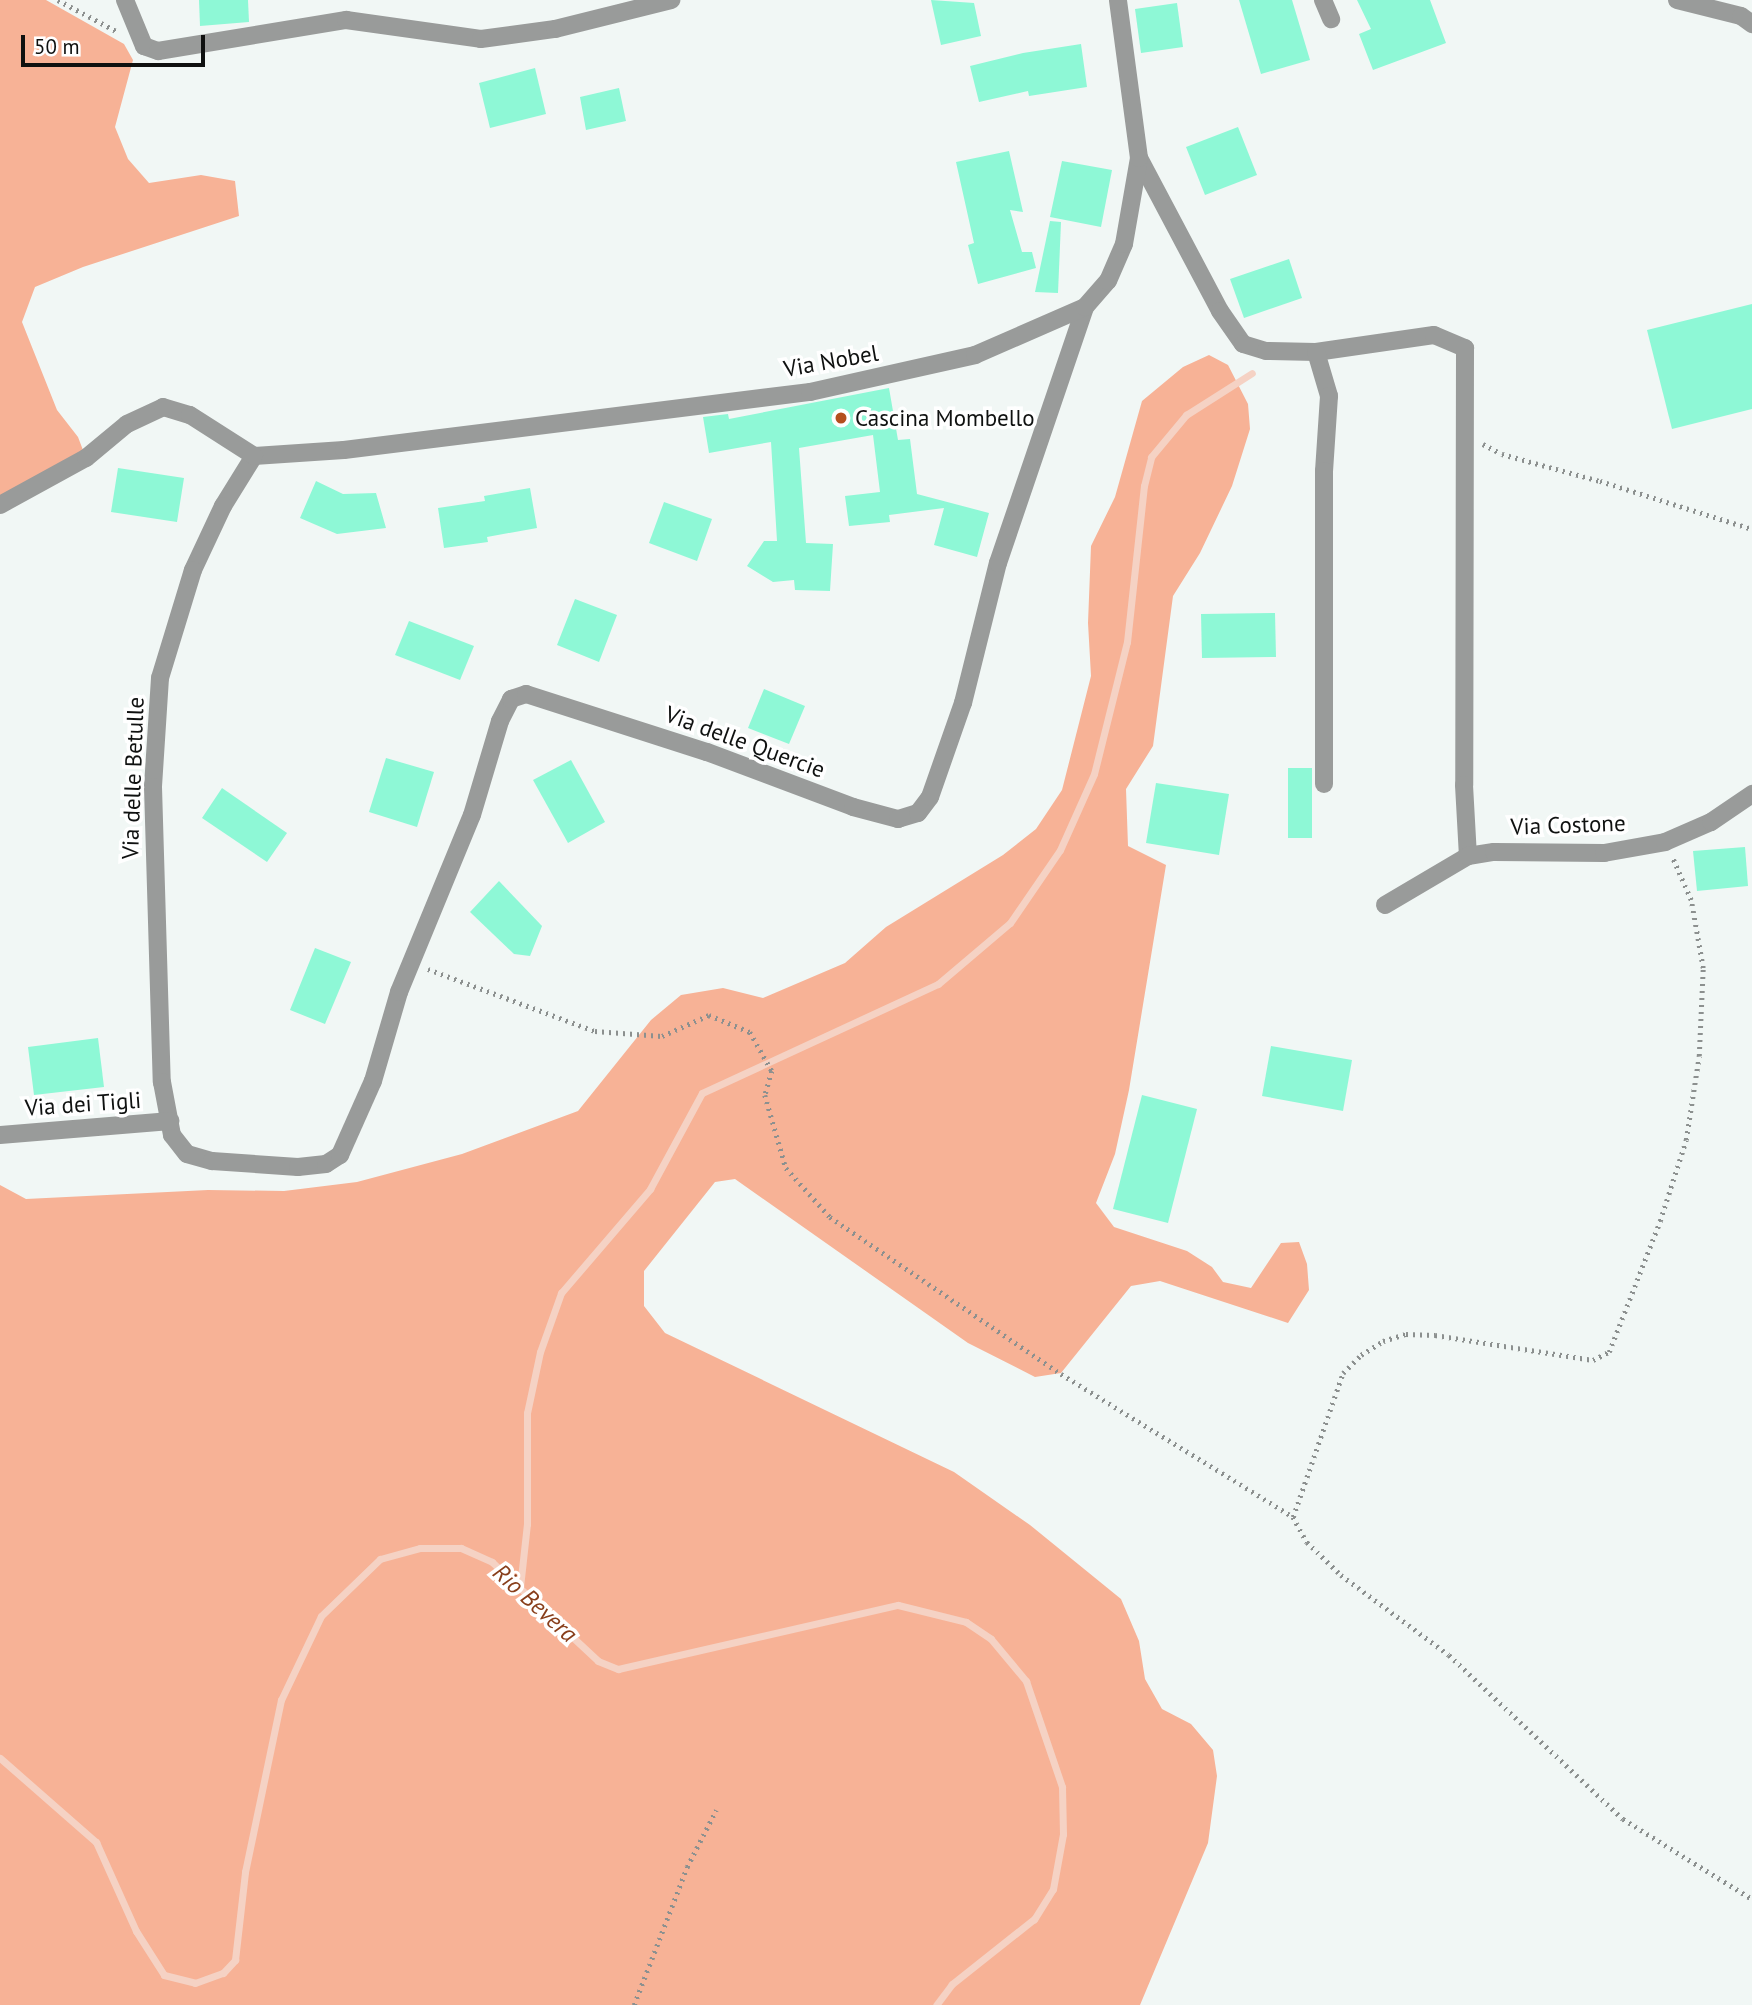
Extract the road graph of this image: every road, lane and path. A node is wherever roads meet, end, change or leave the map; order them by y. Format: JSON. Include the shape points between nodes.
{"nodes":[{"id":1,"x":58,"y":0,"type":"edge"},
{"id":2,"x":125,"y":0,"type":"edge"},
{"id":3,"x":671,"y":0,"type":"edge"},
{"id":4,"x":1118,"y":0,"type":"edge"},
{"id":5,"x":1323,"y":0,"type":"edge"},
{"id":6,"x":1677,"y":0,"type":"edge"},
{"id":7,"x":1331,"y":19,"type":"dead end"},
{"id":8,"x":1752,"y":24,"type":"edge"},
{"id":9,"x":144,"y":46,"type":"junction"},
{"id":10,"x":1139,"y":158,"type":"junction"},
{"id":11,"x":1085,"y":307,"type":"junction"},
{"id":12,"x":1316,"y":352,"type":"junction"},
{"id":13,"x":1464,"y":434,"type":"junction"},
{"id":14,"x":254,"y":456,"type":"junction"},
{"id":15,"x":0,"y":505,"type":"edge"},
{"id":16,"x":1752,"y":529,"type":"edge"},
{"id":17,"x":1324,"y":784,"type":"dead end"},
{"id":18,"x":1752,"y":794,"type":"edge"},
{"id":19,"x":1665,"y":842,"type":"junction"},
{"id":20,"x":1468,"y":856,"type":"junction"},
{"id":21,"x":1385,"y":905,"type":"dead end"},
{"id":22,"x":411,"y":962,"type":"junction"},
{"id":23,"x":170,"y":1121,"type":"junction"},
{"id":24,"x":0,"y":1135,"type":"edge"},
{"id":25,"x":340,"y":1155,"type":"joint"},
{"id":26,"x":1293,"y":1517,"type":"junction"},
{"id":27,"x":716,"y":1810,"type":"dead end"},
{"id":28,"x":1752,"y":1899,"type":"edge"},
{"id":29,"x":634,"y":2005,"type":"edge"}],
"edges":[{"from":1,"to":9,"type":"path"},
{"from":2,"to":9,"type":"street"},
{"from":3,"to":9,"type":"street","via":[[555,29],[481,39],[346,20],[158,51]]},
{"from":4,"to":10,"type":"street","name":"Via Nobel"},
{"from":5,"to":7,"type":"street"},
{"from":6,"to":8,"type":"street","via":[[1741,16]]},
{"from":10,"to":11,"type":"street","name":"Via Nobel","via":[[1124,244],[1108,281]]},
{"from":10,"to":12,"type":"street","via":[[1220,311],[1243,344],[1266,351]]},
{"from":11,"to":14,"type":"street","name":"Via Nobel","via":[[975,355],[810,391],[344,450]]},
{"from":11,"to":22,"type":"street","name":"Via delle Quercie","via":[[998,563],[963,703],[930,797],[918,813],[898,819],[853,807],[708,752],[526,694],[519,696],[512,699],[500,720],[472,815]]},
{"from":12,"to":13,"type":"street","via":[[1434,335],[1465,348]]},
{"from":12,"to":17,"type":"street","via":[[1329,396],[1324,471]]},
{"from":13,"to":16,"type":"path","via":[[1502,454]]},
{"from":13,"to":20,"type":"street"},
{"from":14,"to":15,"type":"street","via":[[190,415],[163,407],[128,424],[86,458]]},
{"from":14,"to":23,"type":"street","name":"Via delle Betulle","via":[[223,506],[193,570],[160,678],[154,826],[162,1082]]},
{"from":18,"to":19,"type":"street","name":"Via Costone","via":[[1711,822]]},
{"from":19,"to":20,"type":"street","name":"Via Costone","via":[[1604,853]]},
{"from":19,"to":26,"type":"path","via":[[1691,900],[1703,968],[1699,1056],[1686,1140],[1609,1352],[1593,1360],[1435,1335],[1406,1334],[1384,1341],[1342,1373]]},
{"from":20,"to":21,"type":"street","name":"Via Costone"},
{"from":22,"to":25,"type":"street","name":"Via delle Quercie","via":[[373,1081]]},
{"from":22,"to":26,"type":"path","via":[[595,1031],[662,1036],[709,1015],[750,1032],[772,1071],[765,1095],[786,1168],[830,1217],[1062,1374]]},
{"from":23,"to":24,"type":"street","name":"Via dei Tigli"},
{"from":23,"to":25,"type":"street","name":"Via delle Betulle","via":[[172,1135],[187,1154],[212,1161],[298,1167],[326,1164]]},
{"from":26,"to":28,"type":"path","via":[[1307,1542],[1341,1575],[1449,1655],[1623,1819]]},
{"from":27,"to":29,"type":"path","via":[[687,1867]]}]}
